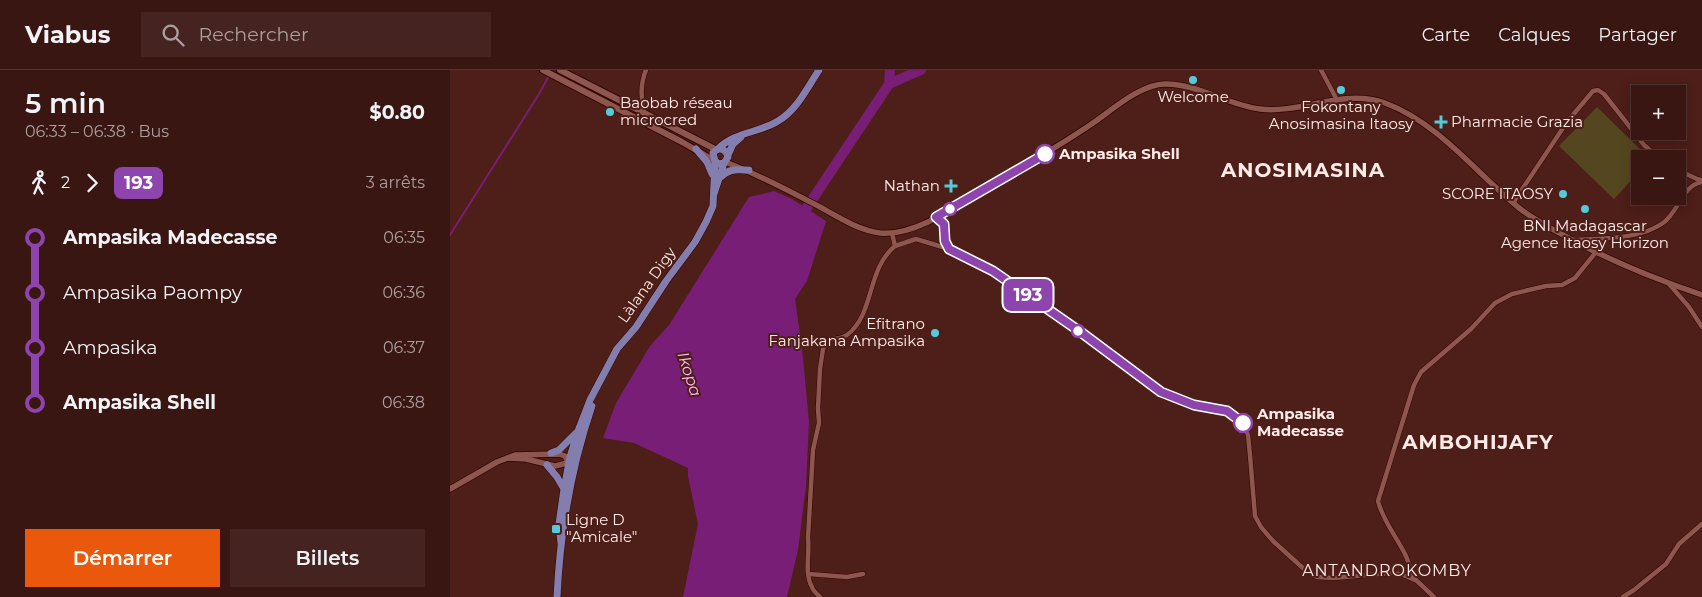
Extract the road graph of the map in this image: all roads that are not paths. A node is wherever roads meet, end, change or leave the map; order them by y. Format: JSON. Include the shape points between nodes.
{"nodes":[{"id":1,"x":543,"y":70,"type":"edge"},
{"id":2,"x":560,"y":70,"type":"edge"},
{"id":3,"x":646,"y":70,"type":"edge"},
{"id":4,"x":820,"y":70,"type":"edge"},
{"id":5,"x":1321,"y":70,"type":"edge"},
{"id":6,"x":1336,"y":100,"type":"junction"},
{"id":7,"x":644,"y":114,"type":"junction"},
{"id":8,"x":743,"y":135,"type":"junction"},
{"id":9,"x":717,"y":149,"type":"junction"},
{"id":10,"x":696,"y":150,"type":"junction"},
{"id":11,"x":1650,"y":150,"type":"edge"},
{"id":12,"x":726,"y":159,"type":"junction"},
{"id":13,"x":714,"y":161,"type":"junction"},
{"id":14,"x":752,"y":172,"type":"junction"},
{"id":15,"x":1686,"y":174,"type":"edge"},
{"id":16,"x":716,"y":178,"type":"junction"},
{"id":17,"x":1702,"y":181,"type":"edge"},
{"id":18,"x":1513,"y":203,"type":"junction"},
{"id":19,"x":936,"y":217,"type":"junction"},
{"id":20,"x":892,"y":233,"type":"junction"},
{"id":21,"x":1571,"y":240,"type":"junction"},
{"id":22,"x":895,"y":246,"type":"junction"},
{"id":23,"x":949,"y":249,"type":"junction"},
{"id":24,"x":1596,"y":252,"type":"junction"},
{"id":25,"x":1669,"y":284,"type":"junction"},
{"id":26,"x":1702,"y":295,"type":"edge"},
{"id":27,"x":1702,"y":327,"type":"edge"},
{"id":28,"x":598,"y":384,"type":"junction"},
{"id":29,"x":578,"y":431,"type":"junction"},
{"id":30,"x":551,"y":453,"type":"junction"},
{"id":31,"x":507,"y":458,"type":"junction"},
{"id":32,"x":572,"y":464,"type":"junction"},
{"id":33,"x":547,"y":465,"type":"junction"},
{"id":34,"x":450,"y":489,"type":"edge"},
{"id":35,"x":564,"y":489,"type":"junction"},
{"id":36,"x":1702,"y":524,"type":"edge"},
{"id":37,"x":561,"y":543,"type":"junction"},
{"id":38,"x":809,"y":574,"type":"junction"},
{"id":39,"x":863,"y":574,"type":"dead end"},
{"id":40,"x":1417,"y":581,"type":"junction"},
{"id":41,"x":557,"y":597,"type":"edge"},
{"id":42,"x":820,"y":597,"type":"edge"},
{"id":43,"x":1434,"y":597,"type":"edge"},
{"id":44,"x":1623,"y":597,"type":"edge"}],
"edges":[{"from":1,"to":10,"type":"main road"},
{"from":2,"to":7,"type":"main road"},
{"from":3,"to":7,"type":"street","via":[[641,82]]},
{"from":4,"to":8,"type":"main road","via":[[788,114],[768,127]]},
{"from":5,"to":6,"type":"street"},
{"from":6,"to":18,"type":"street","via":[[1358,98],[1383,102],[1411,116],[1448,143]]},
{"from":6,"to":19,"type":"street","via":[[1276,110],[1261,109],[1193,88],[1157,85],[1135,95],[1058,147]]},
{"from":7,"to":9,"type":"main road"},
{"from":8,"to":9,"type":"main road","via":[[730,139]]},
{"from":8,"to":12,"type":"main road","via":[[733,144]]},
{"from":9,"to":12,"type":"main road","via":[[724,150]]},
{"from":9,"to":13,"type":"main road"},
{"from":10,"to":13,"type":"main road"},
{"from":10,"to":16,"type":"main road"},
{"from":11,"to":18,"type":"street","via":[[1604,94],[1594,91],[1567,122]]},
{"from":12,"to":13,"type":"main road","via":[[719,164]]},
{"from":12,"to":14,"type":"street"},
{"from":12,"to":16,"type":"main road"},
{"from":13,"to":16,"type":"main road"},
{"from":14,"to":16,"type":"main road","via":[[731,170]]},
{"from":14,"to":20,"type":"street","via":[[844,220],[872,232]]},
{"from":15,"to":17,"type":"street"},
{"from":16,"to":28,"type":"main road","name":"Làlana Digy","via":[[711,211],[695,242],[617,349]]},
{"from":17,"to":21,"type":"street","via":[[1690,187],[1672,215],[1653,229],[1622,237]]},
{"from":18,"to":21,"type":"street"},
{"from":19,"to":20,"type":"street"},
{"from":19,"to":23,"type":"street","via":[[944,224]]},
{"from":20,"to":22,"type":"street"},
{"from":21,"to":24,"type":"street"},
{"from":22,"to":23,"type":"street","via":[[916,238]]},
{"from":22,"to":38,"type":"street","via":[[881,262],[859,322],[846,336],[828,340],[823,350],[819,423],[812,459]]},
{"from":23,"to":40,"type":"street","via":[[993,271],[1161,392],[1194,405],[1227,411],[1243,423],[1248,435],[1255,516],[1273,540],[1304,570],[1318,577],[1390,573]]},
{"from":24,"to":25,"type":"street"},
{"from":24,"to":40,"type":"street","via":[[1575,278],[1562,285],[1512,294],[1495,303],[1471,329],[1421,372],[1414,385],[1378,501]]},
{"from":25,"to":26,"type":"street"},
{"from":25,"to":27,"type":"street"},
{"from":28,"to":29,"type":"main road","name":"Làlana Digy"},
{"from":28,"to":32,"type":"main road","name":"Làlana Digy"},
{"from":29,"to":30,"type":"main road","via":[[564,446]]},
{"from":29,"to":32,"type":"main road","name":"Làlana Digy"},
{"from":30,"to":31,"type":"street"},
{"from":30,"to":32,"type":"street","via":[[565,456]]},
{"from":31,"to":33,"type":"street"},
{"from":31,"to":34,"type":"street"},
{"from":32,"to":33,"type":"street"},
{"from":32,"to":35,"type":"main road","name":"Làlana Digy"},
{"from":32,"to":37,"type":"main road","name":"Làlana Digy"},
{"from":33,"to":35,"type":"main road"},
{"from":35,"to":37,"type":"main road","name":"Làlana Digy","via":[[559,524]]},
{"from":36,"to":44,"type":"street","via":[[1679,544],[1666,564]]},
{"from":37,"to":41,"type":"main road","name":"Làlana Digy"},
{"from":38,"to":39,"type":"street","via":[[847,577]]},
{"from":38,"to":42,"type":"street","via":[[811,587]]},
{"from":40,"to":43,"type":"street"}]}
